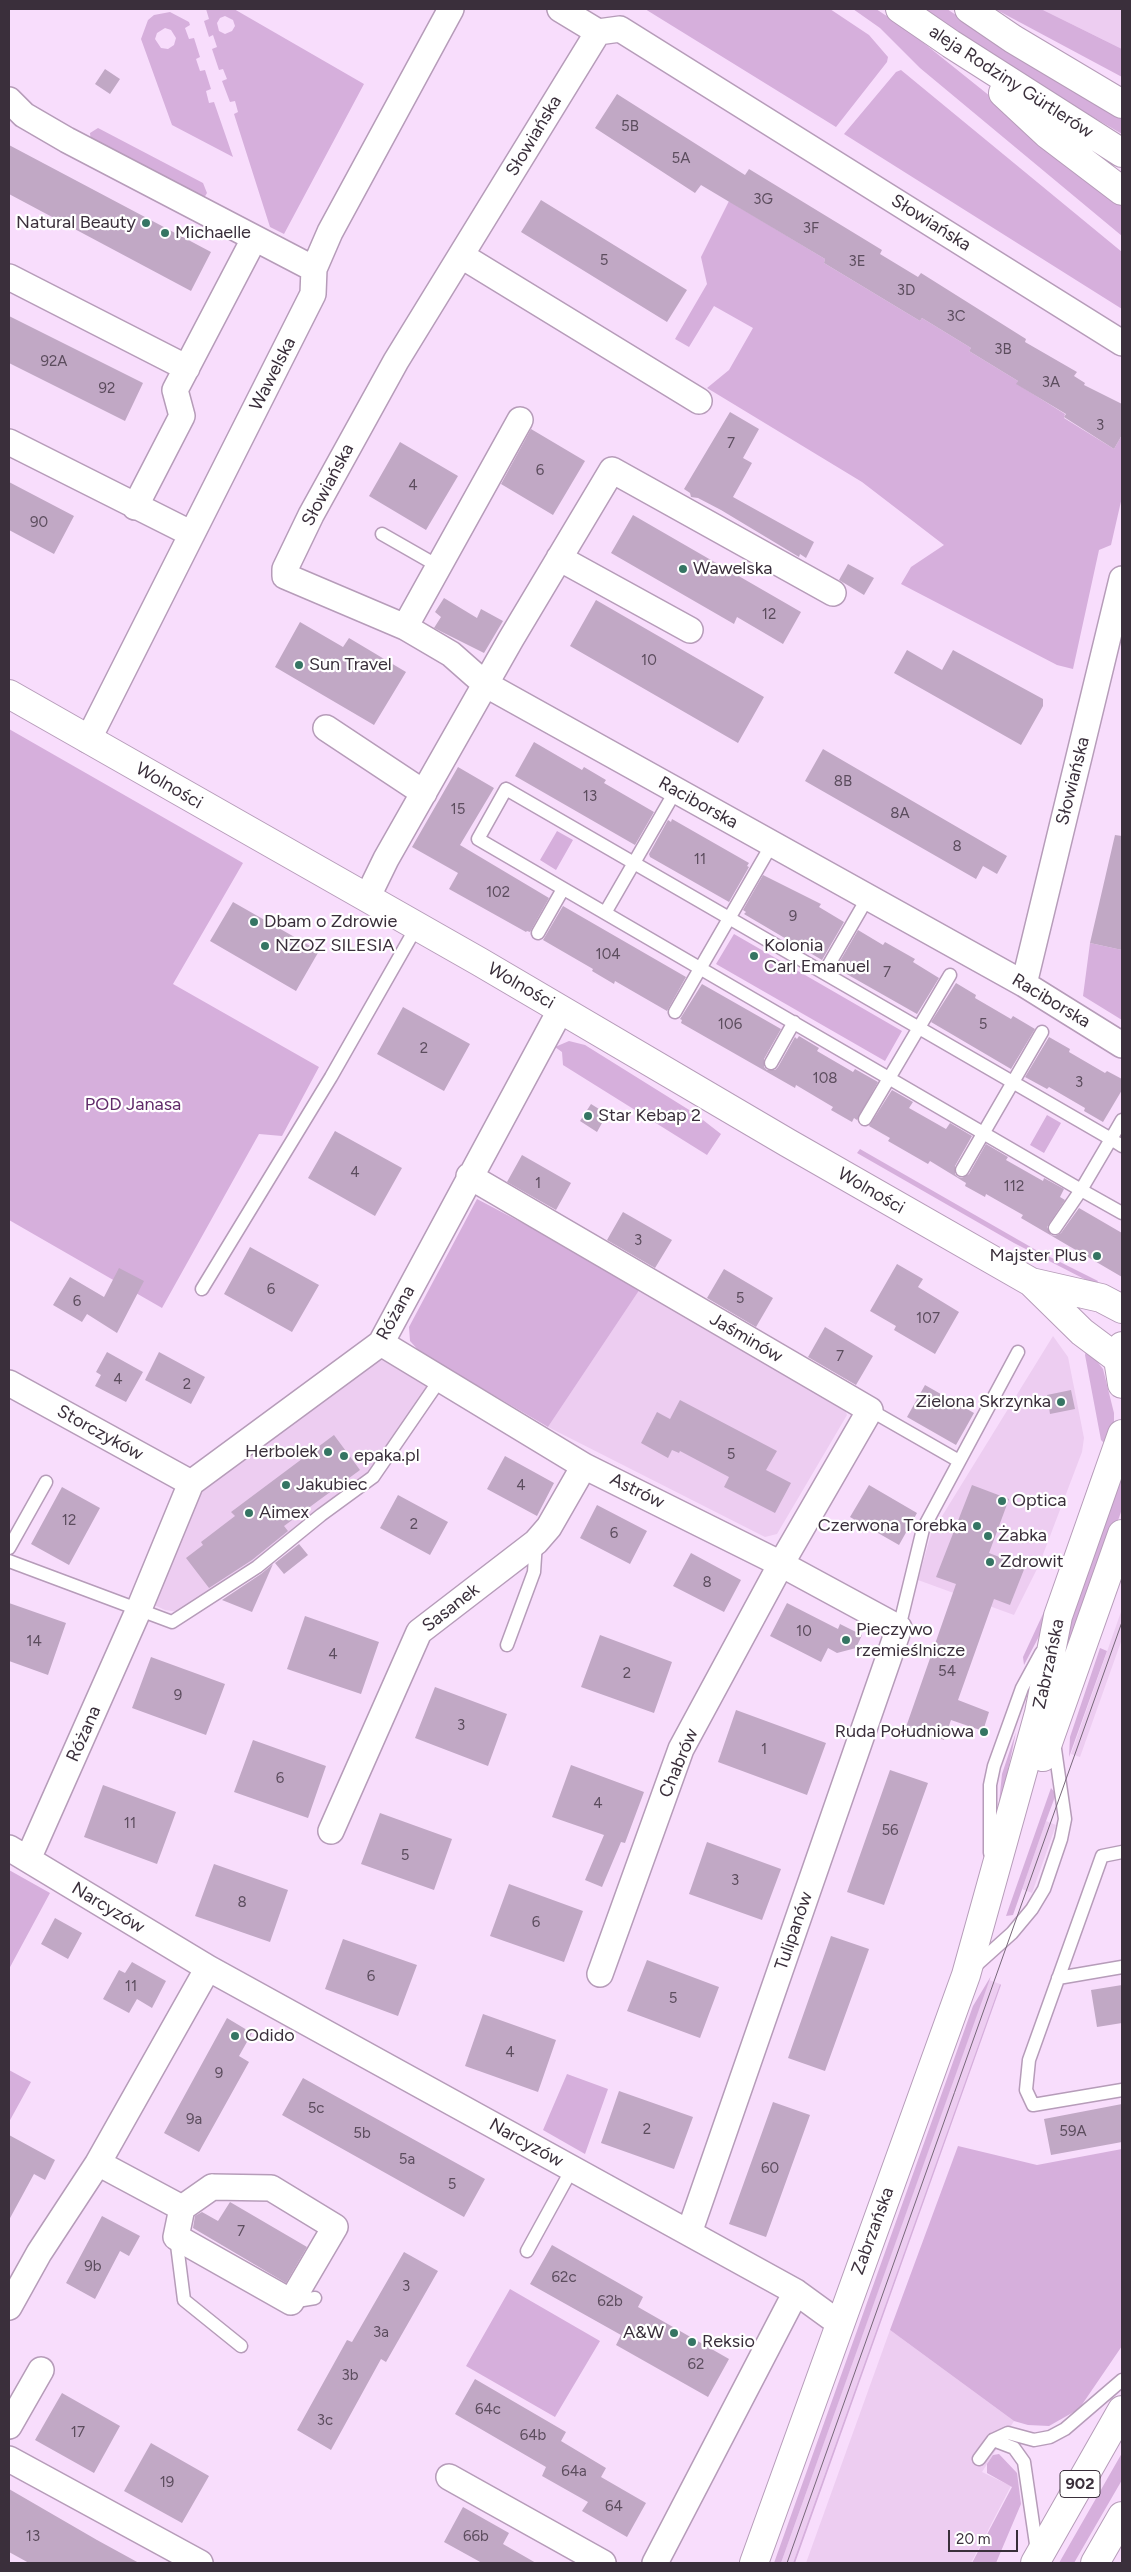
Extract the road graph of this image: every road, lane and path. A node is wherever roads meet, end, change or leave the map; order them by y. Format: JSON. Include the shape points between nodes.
{"nodes":[{"id":1,"x":451,"y":9,"type":"edge"},
{"id":2,"x":560,"y":9,"type":"edge"},
{"id":3,"x":900,"y":9,"type":"edge"},
{"id":4,"x":969,"y":9,"type":"edge"},
{"id":5,"x":598,"y":32,"type":"junction"},
{"id":6,"x":951,"y":44,"type":"junction"},
{"id":7,"x":9,"y":100,"type":"edge"},
{"id":8,"x":1122,"y":104,"type":"edge"},
{"id":9,"x":1122,"y":153,"type":"edge"},
{"id":10,"x":1122,"y":191,"type":"edge"},
{"id":11,"x":254,"y":239,"type":"junction"},
{"id":12,"x":462,"y":256,"type":"junction"},
{"id":13,"x":314,"y":269,"type":"junction"},
{"id":14,"x":9,"y":277,"type":"edge"},
{"id":15,"x":1122,"y":343,"type":"edge"},
{"id":16,"x":186,"y":368,"type":"junction"},
{"id":17,"x":699,"y":401,"type":"dead end"},
{"id":18,"x":520,"y":420,"type":"dead end"},
{"id":19,"x":9,"y":442,"type":"edge"},
{"id":20,"x":135,"y":507,"type":"junction"},
{"id":21,"x":192,"y":534,"type":"junction"},
{"id":22,"x":382,"y":534,"type":"dead end"},
{"id":23,"x":559,"y":558,"type":"junction"},
{"id":24,"x":438,"y":566,"type":"junction"},
{"id":25,"x":1122,"y":579,"type":"edge"},
{"id":26,"x":833,"y":593,"type":"dead end"},
{"id":27,"x":406,"y":627,"type":"junction"},
{"id":28,"x":690,"y":630,"type":"dead end"},
{"id":29,"x":485,"y":684,"type":"junction"},
{"id":30,"x":9,"y":694,"type":"edge"},
{"id":31,"x":326,"y":728,"type":"dead end"},
{"id":32,"x":88,"y":740,"type":"junction"},
{"id":33,"x":676,"y":790,"type":"junction"},
{"id":34,"x":424,"y":793,"type":"junction"},
{"id":35,"x":772,"y":844,"type":"junction"},
{"id":36,"x":634,"y":862,"type":"junction"},
{"id":37,"x":564,"y":889,"type":"junction"},
{"id":38,"x":367,"y":898,"type":"junction"},
{"id":39,"x":868,"y":898,"type":"junction"},
{"id":40,"x":605,"y":913,"type":"junction"},
{"id":41,"x":729,"y":918,"type":"junction"},
{"id":42,"x":417,"y":926,"type":"junction"},
{"id":43,"x":538,"y":932,"type":"dead end"},
{"id":44,"x":700,"y":968,"type":"junction"},
{"id":45,"x":824,"y":973,"type":"junction"},
{"id":46,"x":950,"y":975,"type":"dead end"},
{"id":47,"x":1024,"y":984,"type":"junction"},
{"id":48,"x":561,"y":1009,"type":"junction"},
{"id":49,"x":675,"y":1012,"type":"dead end"},
{"id":50,"x":794,"y":1022,"type":"junction"},
{"id":51,"x":919,"y":1028,"type":"junction"},
{"id":52,"x":1042,"y":1032,"type":"dead end"},
{"id":53,"x":1122,"y":1045,"type":"edge"},
{"id":54,"x":771,"y":1063,"type":"dead end"},
{"id":55,"x":889,"y":1078,"type":"junction"},
{"id":56,"x":1013,"y":1082,"type":"junction"},
{"id":57,"x":865,"y":1119,"type":"dead end"},
{"id":58,"x":1122,"y":1120,"type":"edge"},
{"id":59,"x":984,"y":1133,"type":"junction"},
{"id":60,"x":1117,"y":1142,"type":"edge"},
{"id":61,"x":962,"y":1170,"type":"dead end"},
{"id":62,"x":469,"y":1176,"type":"junction"},
{"id":63,"x":1081,"y":1190,"type":"junction"},
{"id":64,"x":1122,"y":1213,"type":"edge"},
{"id":65,"x":1055,"y":1228,"type":"dead end"},
{"id":66,"x":1031,"y":1282,"type":"junction"},
{"id":67,"x":202,"y":1288,"type":"dead end"},
{"id":68,"x":1122,"y":1309,"type":"edge"},
{"id":69,"x":380,"y":1343,"type":"junction"},
{"id":70,"x":1018,"y":1352,"type":"dead end"},
{"id":71,"x":1121,"y":1363,"type":"edge"},
{"id":72,"x":441,"y":1378,"type":"junction"},
{"id":73,"x":9,"y":1383,"type":"edge"},
{"id":74,"x":870,"y":1410,"type":"junction"},
{"id":75,"x":1122,"y":1434,"type":"edge"},
{"id":76,"x":960,"y":1462,"type":"junction"},
{"id":77,"x":584,"y":1466,"type":"junction"},
{"id":78,"x":46,"y":1482,"type":"dead end"},
{"id":79,"x":190,"y":1482,"type":"junction"},
{"id":80,"x":1122,"y":1534,"type":"edge"},
{"id":81,"x":536,"y":1542,"type":"junction"},
{"id":82,"x":9,"y":1548,"type":"edge"},
{"id":83,"x":9,"y":1561,"type":"edge"},
{"id":84,"x":781,"y":1564,"type":"junction"},
{"id":85,"x":138,"y":1609,"type":"junction"},
{"id":86,"x":899,"y":1628,"type":"junction"},
{"id":87,"x":507,"y":1645,"type":"dead end"},
{"id":88,"x":1053,"y":1732,"type":"junction"},
{"id":89,"x":331,"y":1831,"type":"dead end"},
{"id":90,"x":1122,"y":1852,"type":"edge"},
{"id":91,"x":19,"y":1854,"type":"edge"},
{"id":92,"x":988,"y":1898,"type":"junction"},
{"id":93,"x":1122,"y":1967,"type":"edge"},
{"id":94,"x":208,"y":1968,"type":"junction"},
{"id":95,"x":600,"y":1974,"type":"dead end"},
{"id":96,"x":966,"y":1975,"type":"junction"},
{"id":97,"x":1058,"y":1978,"type":"junction"},
{"id":98,"x":1122,"y":2090,"type":"edge"},
{"id":99,"x":98,"y":2162,"type":"junction"},
{"id":100,"x":572,"y":2169,"type":"junction"},
{"id":101,"x":182,"y":2208,"type":"junction"},
{"id":102,"x":688,"y":2233,"type":"junction"},
{"id":103,"x":176,"y":2237,"type":"junction"},
{"id":104,"x":528,"y":2251,"type":"dead end"},
{"id":105,"x":796,"y":2292,"type":"junction"},
{"id":106,"x":9,"y":2308,"type":"edge"},
{"id":107,"x":840,"y":2324,"type":"junction"},
{"id":108,"x":241,"y":2346,"type":"dead end"},
{"id":109,"x":41,"y":2370,"type":"dead end"},
{"id":110,"x":1122,"y":2380,"type":"edge"},
{"id":111,"x":1122,"y":2410,"type":"edge"},
{"id":112,"x":9,"y":2426,"type":"edge"},
{"id":113,"x":1002,"y":2439,"type":"junction"},
{"id":114,"x":9,"y":2459,"type":"edge"},
{"id":115,"x":979,"y":2459,"type":"dead end"},
{"id":116,"x":449,"y":2477,"type":"dead end"},
{"id":117,"x":1122,"y":2516,"type":"edge"},
{"id":118,"x":1036,"y":2561,"type":"edge"},
{"id":119,"x":200,"y":2563,"type":"edge"},
{"id":120,"x":603,"y":2563,"type":"edge"},
{"id":121,"x":655,"y":2563,"type":"edge"},
{"id":122,"x":754,"y":2563,"type":"edge"},
{"id":123,"x":1095,"y":2563,"type":"edge"}],
"edges":[{"from":1,"to":13,"type":"street","name":"Wawelska","via":[[330,232]]},
{"from":2,"to":5,"type":"street"},
{"from":3,"to":6,"type":"street","name":"aleja Rodziny Gürtlerów"},
{"from":4,"to":8,"type":"street"},
{"from":5,"to":12,"type":"street","name":"Słowiańska"},
{"from":5,"to":15,"type":"street","name":"Słowiańska","via":[[620,30]]},
{"from":6,"to":9,"type":"street","name":"aleja Rodziny Gürtlerów"},
{"from":6,"to":10,"type":"street","via":[[1047,134]]},
{"from":7,"to":11,"type":"street","via":[[24,115],[63,138]]},
{"from":11,"to":13,"type":"street"},
{"from":11,"to":16,"type":"street"},
{"from":12,"to":17,"type":"street"},
{"from":12,"to":27,"type":"street","name":"Słowiańska","via":[[426,308],[320,498],[285,568],[285,576]]},
{"from":13,"to":21,"type":"street","name":"Wawelska","via":[[313,294]]},
{"from":14,"to":16,"type":"street"},
{"from":16,"to":20,"type":"street","via":[[176,390],[182,416]]},
{"from":18,"to":24,"type":"street"},
{"from":19,"to":20,"type":"street"},
{"from":20,"to":21,"type":"street"},
{"from":21,"to":32,"type":"street","name":"Wawelska"},
{"from":22,"to":24,"type":"lane"},
{"from":23,"to":26,"type":"street","via":[[612,470]]},
{"from":23,"to":28,"type":"street"},
{"from":23,"to":29,"type":"street"},
{"from":24,"to":27,"type":"street"},
{"from":25,"to":47,"type":"street","name":"Słowiańska"},
{"from":27,"to":29,"type":"street","name":"Słowiańska","via":[[451,654]]},
{"from":29,"to":33,"type":"street","name":"Raciborska"},
{"from":29,"to":34,"type":"street"},
{"from":30,"to":32,"type":"street","name":"Wolności"},
{"from":31,"to":34,"type":"street"},
{"from":32,"to":38,"type":"street","name":"Wolności"},
{"from":33,"to":35,"type":"street","name":"Raciborska"},
{"from":33,"to":36,"type":"lane"},
{"from":34,"to":38,"type":"street"},
{"from":35,"to":39,"type":"street","name":"Raciborska"},
{"from":35,"to":41,"type":"lane"},
{"from":36,"to":37,"type":"lane","via":[[506,788],[478,839]]},
{"from":36,"to":40,"type":"lane"},
{"from":36,"to":41,"type":"lane"},
{"from":37,"to":40,"type":"lane"},
{"from":37,"to":43,"type":"lane"},
{"from":38,"to":42,"type":"street","name":"Wolności"},
{"from":39,"to":45,"type":"lane"},
{"from":39,"to":47,"type":"street","name":"Raciborska"},
{"from":40,"to":44,"type":"lane"},
{"from":41,"to":44,"type":"lane"},
{"from":41,"to":45,"type":"lane"},
{"from":42,"to":48,"type":"street","name":"Wolności"},
{"from":42,"to":67,"type":"lane"},
{"from":44,"to":49,"type":"lane"},
{"from":44,"to":50,"type":"lane"},
{"from":45,"to":51,"type":"lane"},
{"from":46,"to":51,"type":"lane"},
{"from":47,"to":53,"type":"street","name":"Raciborska"},
{"from":48,"to":62,"type":"street","name":"Różana"},
{"from":48,"to":66,"type":"street","name":"Wolności"},
{"from":50,"to":54,"type":"lane"},
{"from":50,"to":55,"type":"lane"},
{"from":51,"to":55,"type":"lane"},
{"from":51,"to":56,"type":"lane"},
{"from":52,"to":56,"type":"lane"},
{"from":55,"to":57,"type":"lane"},
{"from":55,"to":59,"type":"lane"},
{"from":56,"to":59,"type":"lane"},
{"from":56,"to":60,"type":"lane"},
{"from":58,"to":60,"type":"lane"},
{"from":59,"to":61,"type":"lane"},
{"from":59,"to":63,"type":"lane"},
{"from":60,"to":63,"type":"lane"},
{"from":62,"to":69,"type":"street","name":"Różana"},
{"from":62,"to":74,"type":"street","name":"Jaśminów"},
{"from":63,"to":64,"type":"lane"},
{"from":63,"to":65,"type":"lane"},
{"from":66,"to":68,"type":"street","name":"Wolności","via":[[1101,1298]]},
{"from":66,"to":71,"type":"street","name":"Wolności","via":[[1082,1332]]},
{"from":69,"to":72,"type":"street","name":"Astrów"},
{"from":69,"to":79,"type":"street","name":"Różana"},
{"from":70,"to":76,"type":"lane"},
{"from":72,"to":77,"type":"street","name":"Astrów"},
{"from":72,"to":85,"type":"lane","via":[[373,1477],[257,1567],[172,1622]]},
{"from":73,"to":79,"type":"street","name":"Storczyków"},
{"from":74,"to":76,"type":"lane"},
{"from":74,"to":84,"type":"street"},
{"from":75,"to":92,"type":"street","name":"Zabrzańska","via":[[1058,1616],[1039,1713]]},
{"from":76,"to":86,"type":"lane","via":[[923,1529]]},
{"from":77,"to":81,"type":"street","name":"Sasanek","via":[[549,1527]]},
{"from":77,"to":84,"type":"street","name":"Astrów"},
{"from":78,"to":82,"type":"lane"},
{"from":79,"to":85,"type":"street","name":"Różana"},
{"from":80,"to":88,"type":"street","name":"Zabrzańska"},
{"from":81,"to":87,"type":"lane","via":[[534,1572]]},
{"from":81,"to":89,"type":"street","name":"Sasanek","via":[[419,1632]]},
{"from":83,"to":85,"type":"lane"},
{"from":84,"to":86,"type":"street","name":"Astrów"},
{"from":84,"to":95,"type":"street","name":"Chabrów","via":[[682,1749]]},
{"from":85,"to":91,"type":"street","name":"Różana"},
{"from":86,"to":102,"type":"street","name":"Tulipanów"},
{"from":88,"to":92,"type":"street","name":"Zabrzańska"},
{"from":88,"to":96,"type":"lane","via":[[1065,1819],[1044,1889],[1012,1933]]},
{"from":90,"to":97,"type":"lane","via":[[1102,1856]]},
{"from":91,"to":94,"type":"street","name":"Narcyzów"},
{"from":92,"to":96,"type":"street","name":"Zabrzańska"},
{"from":93,"to":97,"type":"lane"},
{"from":94,"to":99,"type":"street"},
{"from":94,"to":100,"type":"street","name":"Narcyzów"},
{"from":96,"to":107,"type":"street","name":"Zabrzańska"},
{"from":97,"to":98,"type":"lane","via":[[1029,2060],[1026,2090],[1033,2105]]},
{"from":99,"to":101,"type":"street"},
{"from":99,"to":106,"type":"street","via":[[39,2253]]},
{"from":100,"to":102,"type":"street","name":"Narcyzów"},
{"from":100,"to":104,"type":"lane"},
{"from":101,"to":103,"type":"street"},
{"from":101,"to":103,"type":"street","via":[[212,2187],[271,2188],[335,2227],[303,2300]]},
{"from":102,"to":105,"type":"street","name":"Narcyzów"},
{"from":103,"to":108,"type":"lane","via":[[184,2300]]},
{"from":105,"to":107,"type":"street","name":"Narcyzów"},
{"from":105,"to":121,"type":"street"},
{"from":107,"to":122,"type":"street","name":"Zabrzańska"},
{"from":109,"to":112,"type":"street"},
{"from":110,"to":113,"type":"lane","via":[[1065,2429],[1050,2437]]},
{"from":111,"to":118,"type":"street","number":"902"},
{"from":113,"to":115,"type":"lane"},
{"from":113,"to":118,"type":"lane","via":[[1024,2462]]},
{"from":114,"to":119,"type":"street"},
{"from":116,"to":120,"type":"street"},
{"from":117,"to":123,"type":"street"}]}
